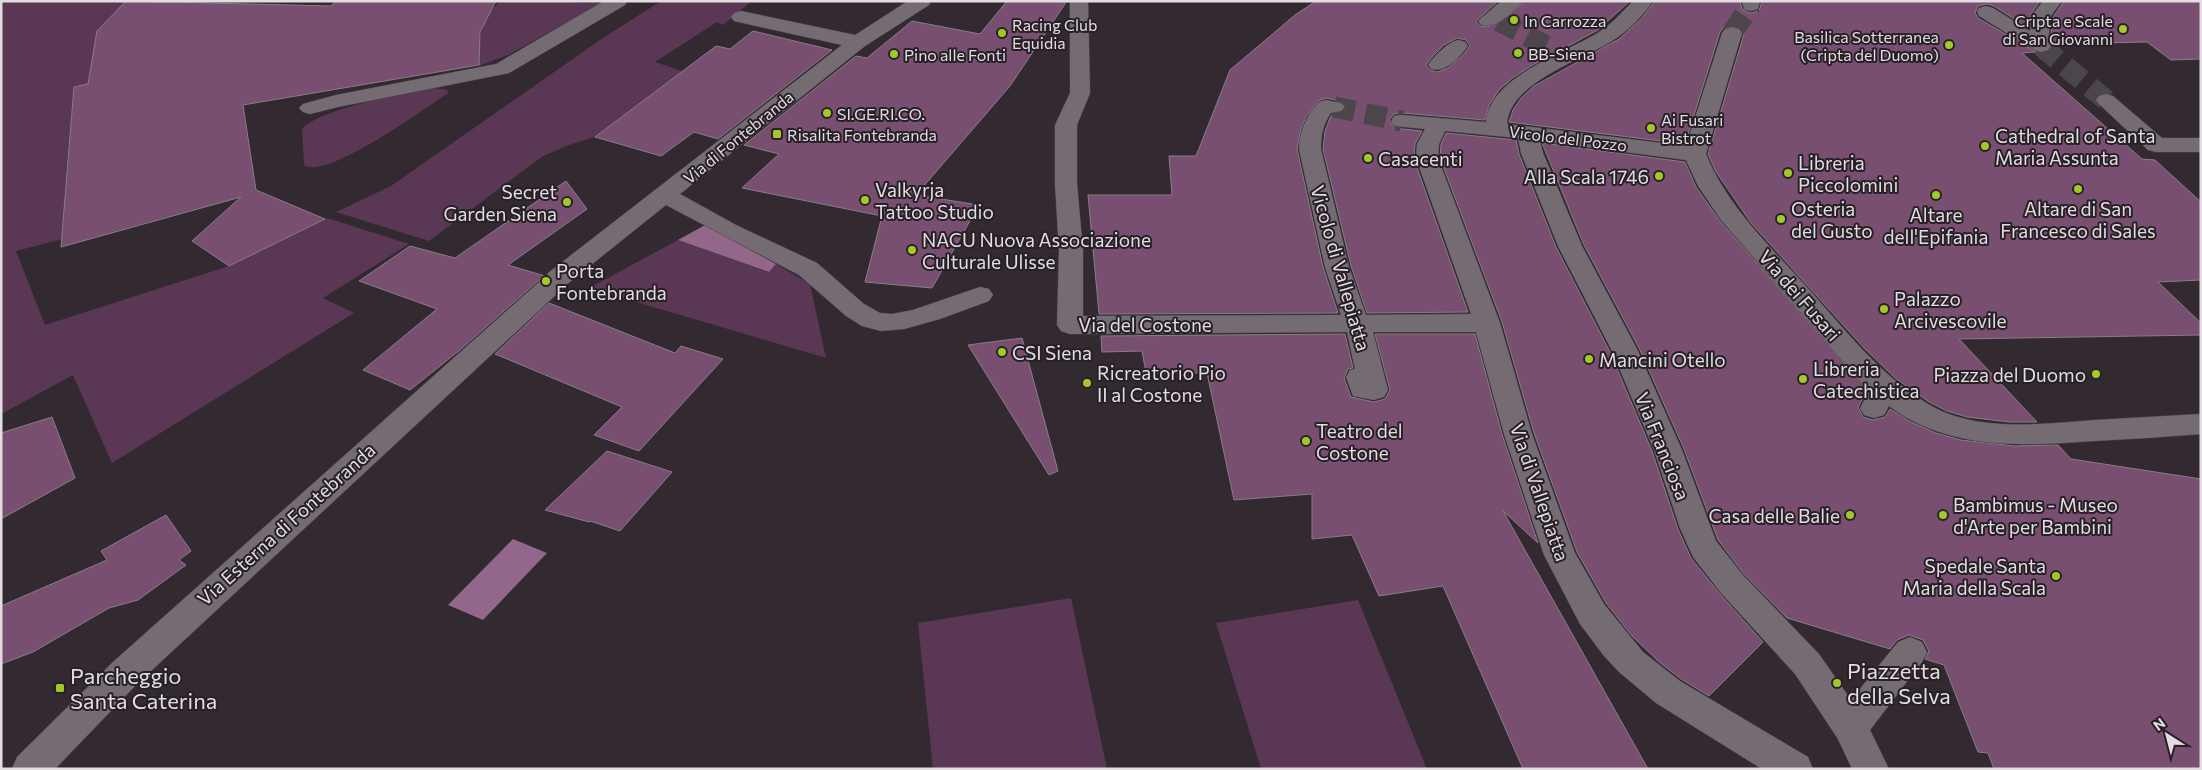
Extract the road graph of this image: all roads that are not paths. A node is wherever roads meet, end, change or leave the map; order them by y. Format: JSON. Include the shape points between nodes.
{"nodes":[{"id":1,"x":618,"y":1,"type":"edge"},
{"id":2,"x":922,"y":1,"type":"edge"},
{"id":3,"x":1079,"y":1,"type":"edge"},
{"id":4,"x":1513,"y":1,"type":"edge"},
{"id":5,"x":1644,"y":1,"type":"edge"},
{"id":6,"x":2052,"y":1,"type":"edge"},
{"id":7,"x":1986,"y":12,"type":"dead end"},
{"id":8,"x":741,"y":16,"type":"dead end"},
{"id":9,"x":1732,"y":33,"type":"tunnel mouth"},
{"id":10,"x":1998,"y":35,"type":"dead end"},
{"id":11,"x":858,"y":42,"type":"junction"},
{"id":12,"x":2039,"y":45,"type":"junction"},
{"id":13,"x":1438,"y":65,"type":"dead end"},
{"id":14,"x":2106,"y":100,"type":"tunnel mouth"},
{"id":15,"x":1334,"y":107,"type":"dead end"},
{"id":16,"x":310,"y":108,"type":"dead end"},
{"id":17,"x":1402,"y":121,"type":"tunnel mouth"},
{"id":18,"x":1440,"y":124,"type":"junction"},
{"id":19,"x":1496,"y":129,"type":"junction"},
{"id":20,"x":1527,"y":132,"type":"junction"},
{"id":21,"x":2201,"y":144,"type":"edge"},
{"id":22,"x":1695,"y":154,"type":"junction"},
{"id":23,"x":665,"y":195,"type":"junction"},
{"id":24,"x":553,"y":283,"type":"joint"},
{"id":25,"x":980,"y":295,"type":"dead end"},
{"id":26,"x":1358,"y":324,"type":"junction"},
{"id":27,"x":1486,"y":324,"type":"junction"},
{"id":28,"x":1360,"y":378,"type":"dead end"},
{"id":29,"x":2201,"y":424,"type":"edge"},
{"id":30,"x":1910,"y":652,"type":"dead end"},
{"id":31,"x":1850,"y":728,"type":"junction"},
{"id":32,"x":30,"y":769,"type":"edge"},
{"id":33,"x":1795,"y":769,"type":"edge"},
{"id":34,"x":1871,"y":769,"type":"edge"}],
"edges":[{"from":1,"to":16,"type":"street","via":[[502,69]]},
{"from":2,"to":11,"type":"street","name":"Via di Fontebranda"},
{"from":3,"to":26,"type":"street","name":"Via del Costone","via":[[1080,93],[1066,125],[1070,325]]},
{"from":4,"to":13,"type":"street"},
{"from":5,"to":19,"type":"street","via":[[1616,30],[1604,38],[1560,53],[1512,93],[1498,112]]},
{"from":6,"to":12,"type":"street","via":[[2042,15]]},
{"from":7,"to":12,"type":"street"},
{"from":8,"to":11,"type":"street"},
{"from":9,"to":22,"type":"street"},
{"from":10,"to":12,"type":"street"},
{"from":11,"to":23,"type":"street","name":"Via di Fontebranda"},
{"from":14,"to":21,"type":"street","via":[[2156,145]]},
{"from":15,"to":26,"type":"street","name":"Vicolo di Vallepiatta","via":[[1326,106],[1315,120],[1310,149],[1337,267]]},
{"from":17,"to":18,"type":"street"},
{"from":18,"to":19,"type":"street","name":"Vicolo del Pozzo"},
{"from":18,"to":27,"type":"street","name":"Via di Vallepiatta","via":[[1427,145],[1427,158]]},
{"from":19,"to":20,"type":"street","name":"Vicolo del Pozzo"},
{"from":20,"to":22,"type":"street","name":"Vicolo del Pozzo"},
{"from":20,"to":31,"type":"street","name":"Via Franciosa","via":[[1570,246],[1624,349],[1668,450],[1704,548],[1732,584],[1808,664]]},
{"from":22,"to":29,"type":"street","name":"Via dei Fusari","via":[[1705,180],[1742,229],[1870,374],[1880,398],[1952,425],[1992,432],[2052,434]]},
{"from":23,"to":24,"type":"street","name":"Via di Fontebranda"},
{"from":23,"to":25,"type":"street","via":[[818,275],[848,304],[872,320],[890,322],[914,318]]},
{"from":24,"to":32,"type":"street","name":"Via Esterna di Fontebranda","via":[[139,660]]},
{"from":26,"to":27,"type":"street","name":"Via del Costone"},
{"from":26,"to":28,"type":"street","name":"Vicolo di Vallepiatta","via":[[1374,390],[1363,389]]},
{"from":27,"to":33,"type":"street","name":"Via di Vallepiatta","via":[[1518,434],[1557,545],[1572,581],[1592,614],[1631,662],[1668,692]]},
{"from":30,"to":31,"type":"street"},
{"from":31,"to":34,"type":"street","name":"Via Franciosa"}]}
